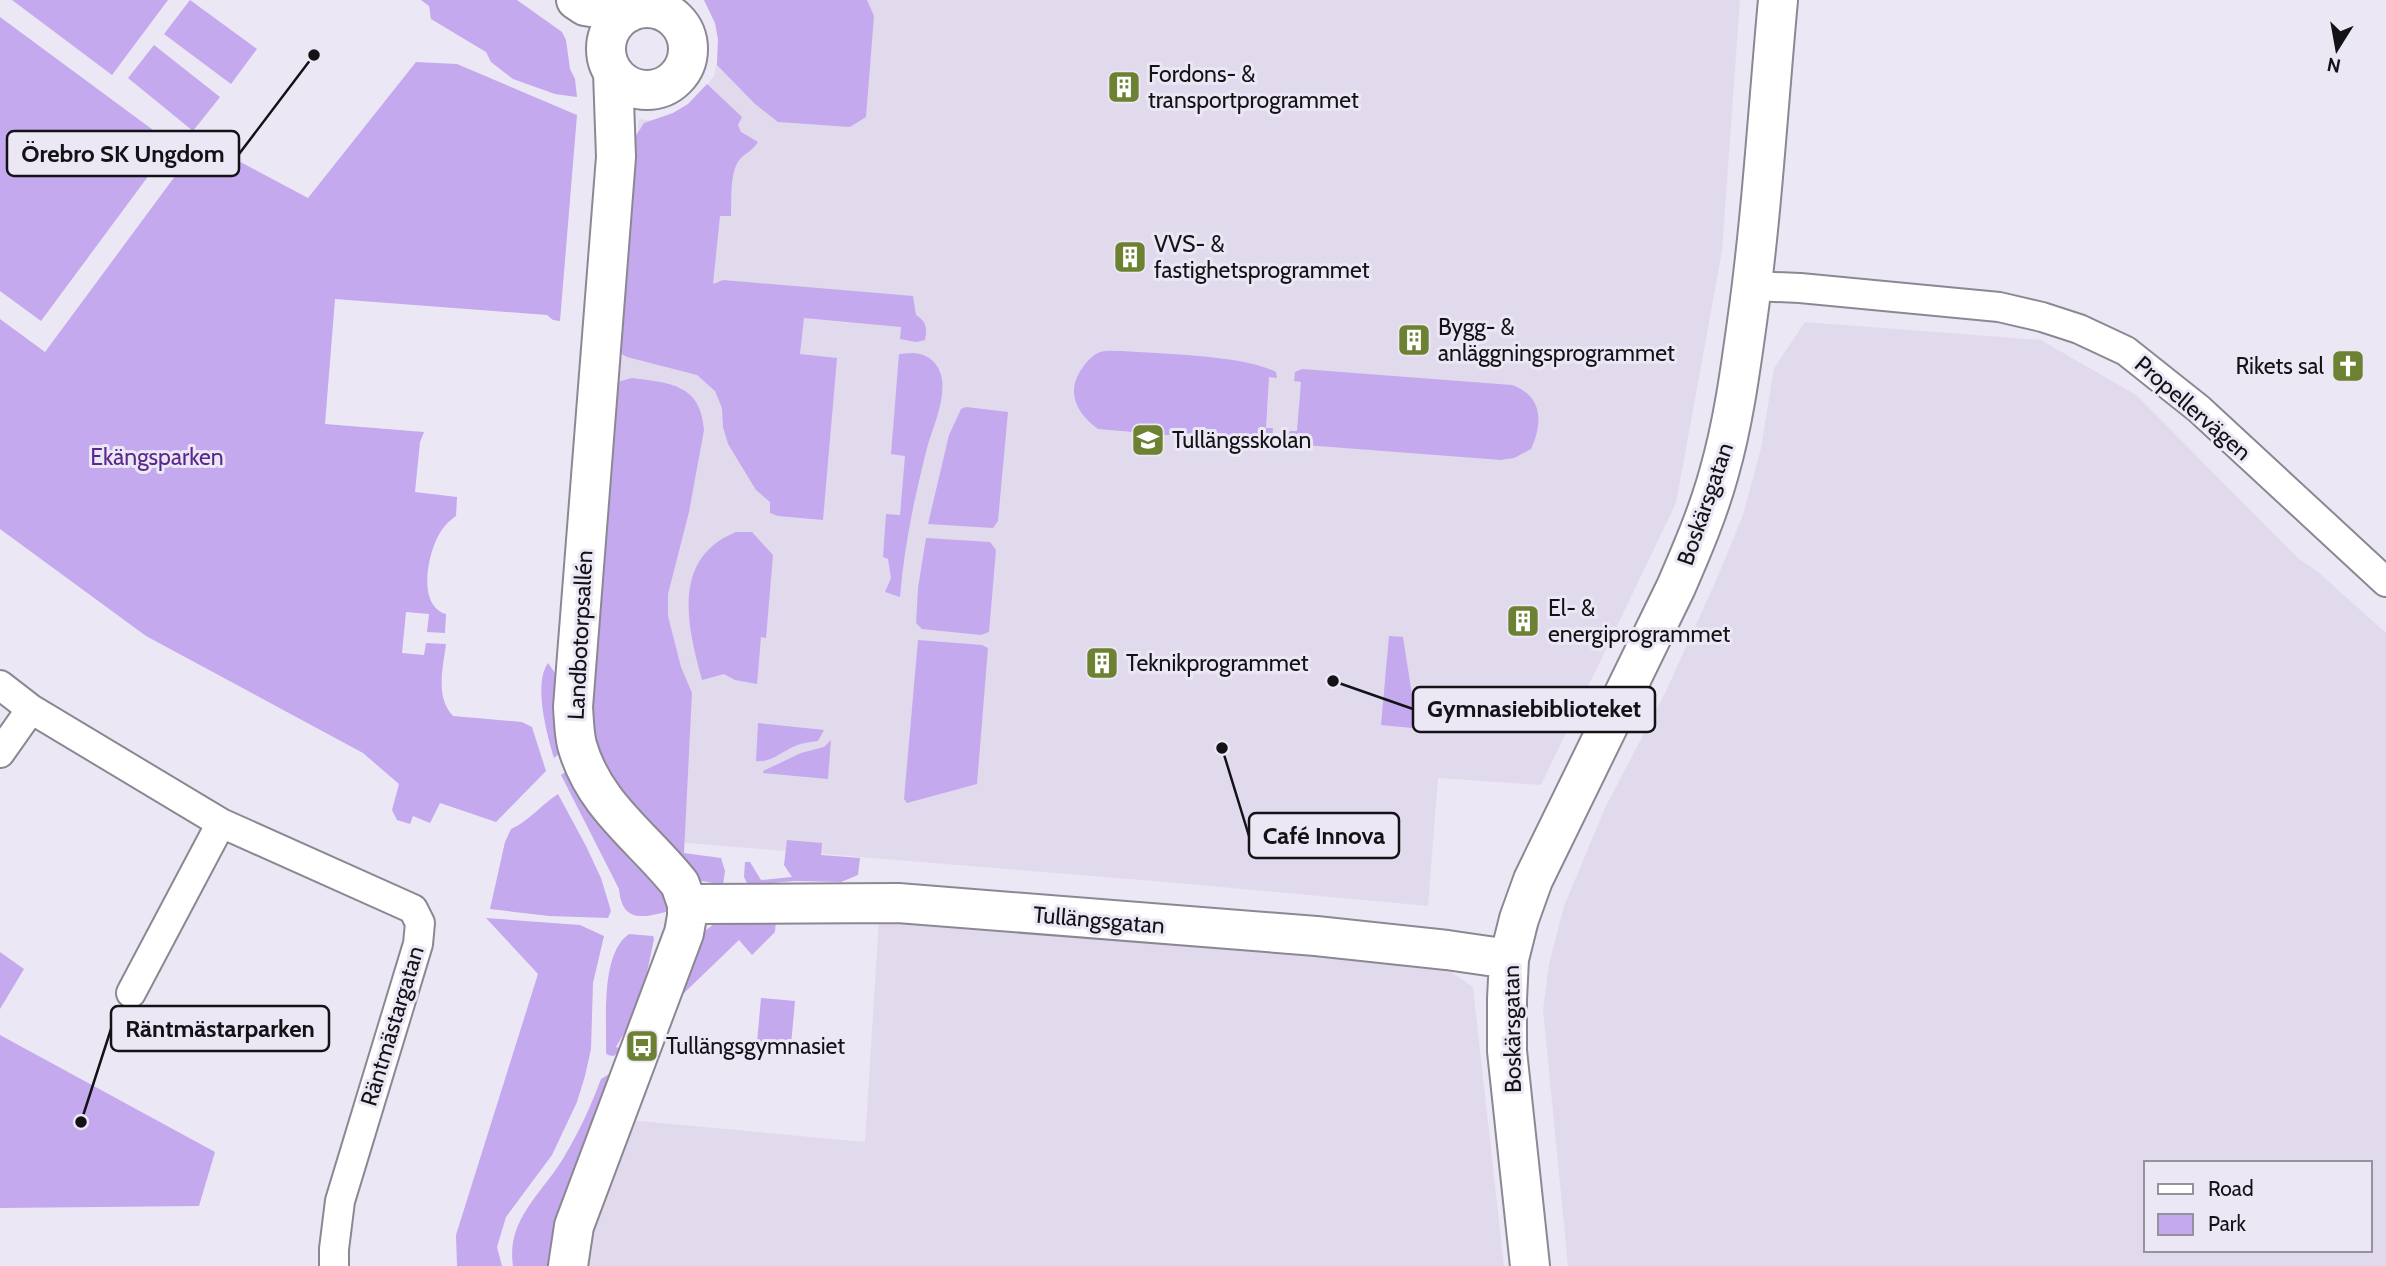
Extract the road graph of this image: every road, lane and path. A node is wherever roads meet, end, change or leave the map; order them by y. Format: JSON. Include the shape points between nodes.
{"nodes":[{"id":1,"x":1778,"y":0,"type":"edge"},
{"id":2,"x":580,"y":3,"type":"edge"},
{"id":3,"x":644,"y":7,"type":"edge"},
{"id":4,"x":686,"y":14,"type":"edge"},
{"id":5,"x":610,"y":61,"type":"junction"},
{"id":6,"x":671,"y":83,"type":"junction"},
{"id":7,"x":617,"y":157,"type":"junction"},
{"id":8,"x":1752,"y":286,"type":"junction"},
{"id":9,"x":2386,"y":582,"type":"edge"},
{"id":10,"x":0,"y":685,"type":"edge"},
{"id":11,"x":31,"y":709,"type":"junction"},
{"id":12,"x":0,"y":753,"type":"edge"},
{"id":13,"x":221,"y":823,"type":"junction"},
{"id":14,"x":687,"y":904,"type":"junction"},
{"id":15,"x":1509,"y":960,"type":"junction"},
{"id":16,"x":131,"y":993,"type":"dead end"},
{"id":17,"x":334,"y":1266,"type":"edge"},
{"id":18,"x":568,"y":1266,"type":"edge"},
{"id":19,"x":1530,"y":1266,"type":"edge"}],
"edges":[{"from":1,"to":8,"type":"street","name":"Boskärsgatan"},
{"from":2,"to":3,"type":"street"},
{"from":2,"to":5,"type":"street"},
{"from":3,"to":4,"type":"street"},
{"from":3,"to":5,"type":"street","via":[[613,26],[608,37]]},
{"from":4,"to":6,"type":"street","via":[[688,55],[685,67]]},
{"from":5,"to":6,"type":"street","via":[[622,82],[642,90]]},
{"from":5,"to":7,"type":"street","name":"Landbotorpsallén"},
{"from":6,"to":7,"type":"street","name":"Landbotorpsallén","via":[[640,110]]},
{"from":7,"to":14,"type":"street","name":"Landbotorpsallén","via":[[573,707],[585,768],[608,806],[680,884]]},
{"from":8,"to":9,"type":"street","name":"Propellervägen","via":[[1999,307],[2079,329],[2126,351],[2199,409]]},
{"from":8,"to":15,"type":"street","name":"Boskärsgatan","via":[[1731,423],[1707,512],[1676,587],[1533,880]]},
{"from":10,"to":11,"type":"street","name":"Räntmästargatan"},
{"from":11,"to":12,"type":"street"},
{"from":11,"to":13,"type":"street","name":"Räntmästargatan"},
{"from":13,"to":16,"type":"street"},
{"from":13,"to":17,"type":"street","name":"Räntmästargatan","via":[[394,899],[413,909],[420,923],[418,944],[340,1201]]},
{"from":14,"to":15,"type":"street","name":"Tullängsgatan","via":[[898,903],[1317,936]]},
{"from":14,"to":18,"type":"street","via":[[679,948],[574,1226]]},
{"from":15,"to":19,"type":"street","name":"Boskärsgatan","via":[[1507,1051]]}]}
